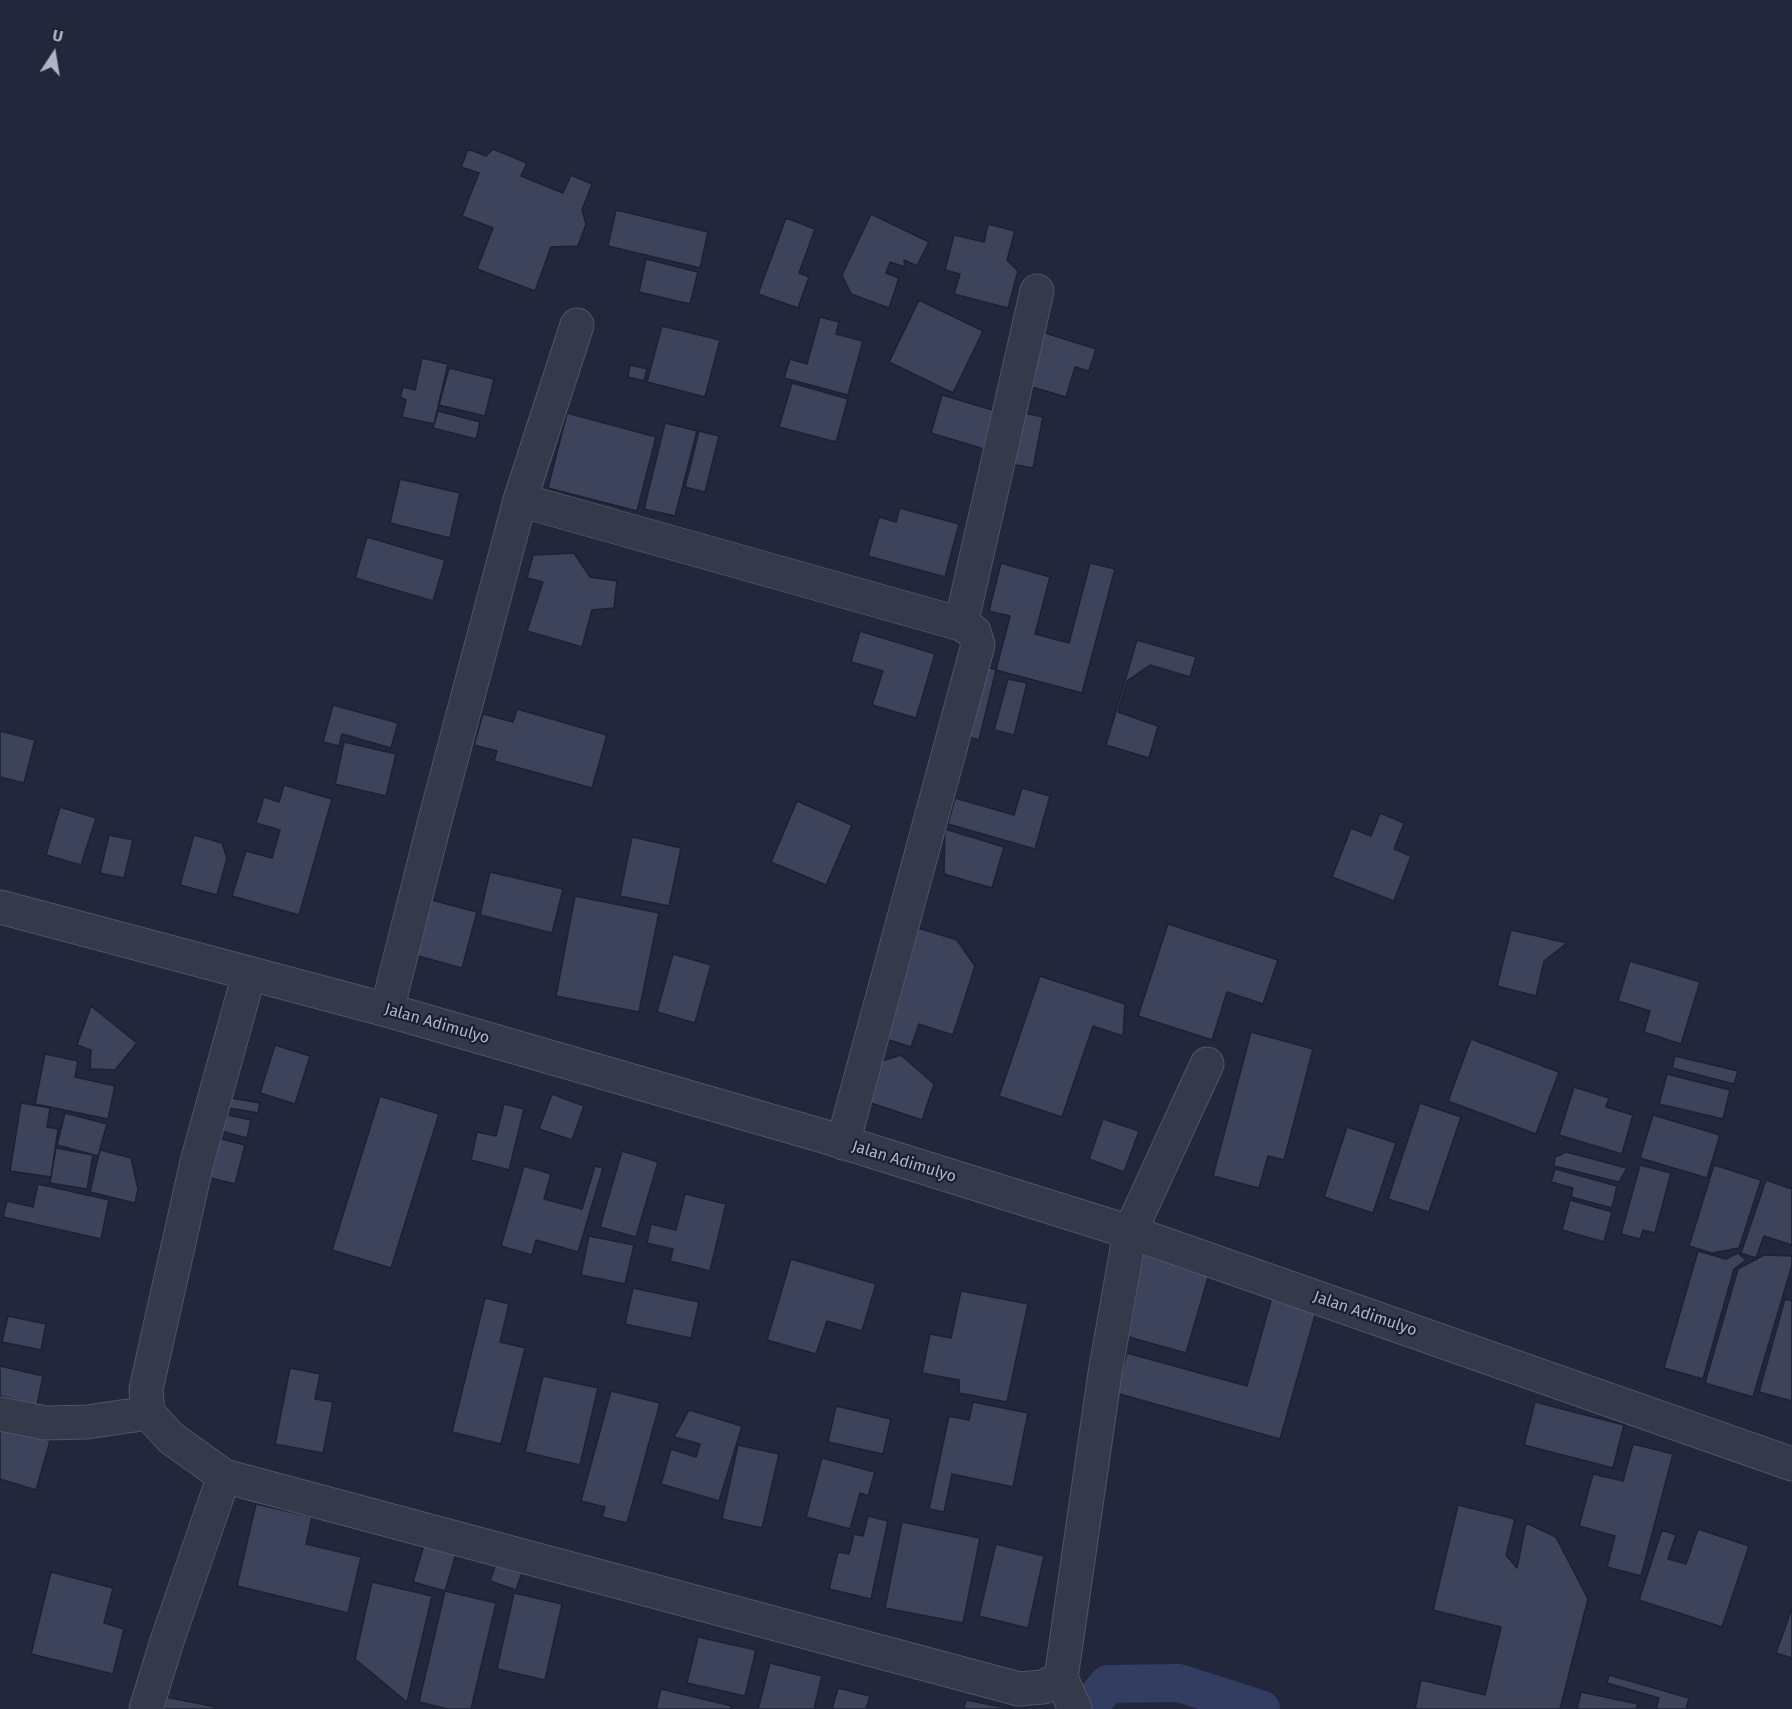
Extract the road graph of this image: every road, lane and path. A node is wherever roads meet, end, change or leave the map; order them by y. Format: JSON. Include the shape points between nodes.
{"nodes":[{"id":1,"x":1037,"y":291,"type":"dead end"},
{"id":2,"x":577,"y":325,"type":"dead end"},
{"id":3,"x":520,"y":500,"type":"junction"},
{"id":4,"x":961,"y":624,"type":"junction"},
{"id":5,"x":0,"y":907,"type":"edge"},
{"id":6,"x":249,"y":974,"type":"junction"},
{"id":7,"x":387,"y":1010,"type":"junction"},
{"id":8,"x":1207,"y":1064,"type":"dead end"},
{"id":9,"x":843,"y":1143,"type":"junction"},
{"id":10,"x":1130,"y":1232,"type":"junction"},
{"id":11,"x":148,"y":1413,"type":"junction"},
{"id":12,"x":0,"y":1414,"type":"edge"},
{"id":13,"x":1792,"y":1464,"type":"edge"},
{"id":14,"x":224,"y":1476,"type":"junction"},
{"id":15,"x":1067,"y":1692,"type":"edge"},
{"id":16,"x":1022,"y":1699,"type":"edge"},
{"id":17,"x":146,"y":1709,"type":"edge"}],
"edges":[{"from":1,"to":4,"type":"street"},
{"from":2,"to":3,"type":"street"},
{"from":3,"to":4,"type":"street"},
{"from":3,"to":7,"type":"street"},
{"from":4,"to":9,"type":"street","via":[[974,632],[978,645]]},
{"from":5,"to":6,"type":"street","name":"Jalan Adimulyo"},
{"from":6,"to":7,"type":"street","name":"Jalan Adimulyo"},
{"from":6,"to":11,"type":"street","via":[[197,1162],[146,1389]]},
{"from":7,"to":9,"type":"street","name":"Jalan Adimulyo"},
{"from":8,"to":10,"type":"street"},
{"from":9,"to":10,"type":"street","name":"Jalan Adimulyo"},
{"from":10,"to":13,"type":"street","name":"Jalan Adimulyo"},
{"from":10,"to":15,"type":"street","via":[[1105,1372]]},
{"from":11,"to":12,"type":"street","via":[[87,1422],[45,1423]]},
{"from":11,"to":14,"type":"street","via":[[171,1438]]},
{"from":14,"to":16,"type":"street"},
{"from":14,"to":17,"type":"street"},
{"from":15,"to":16,"type":"street","via":[[1043,1687]]}]}
